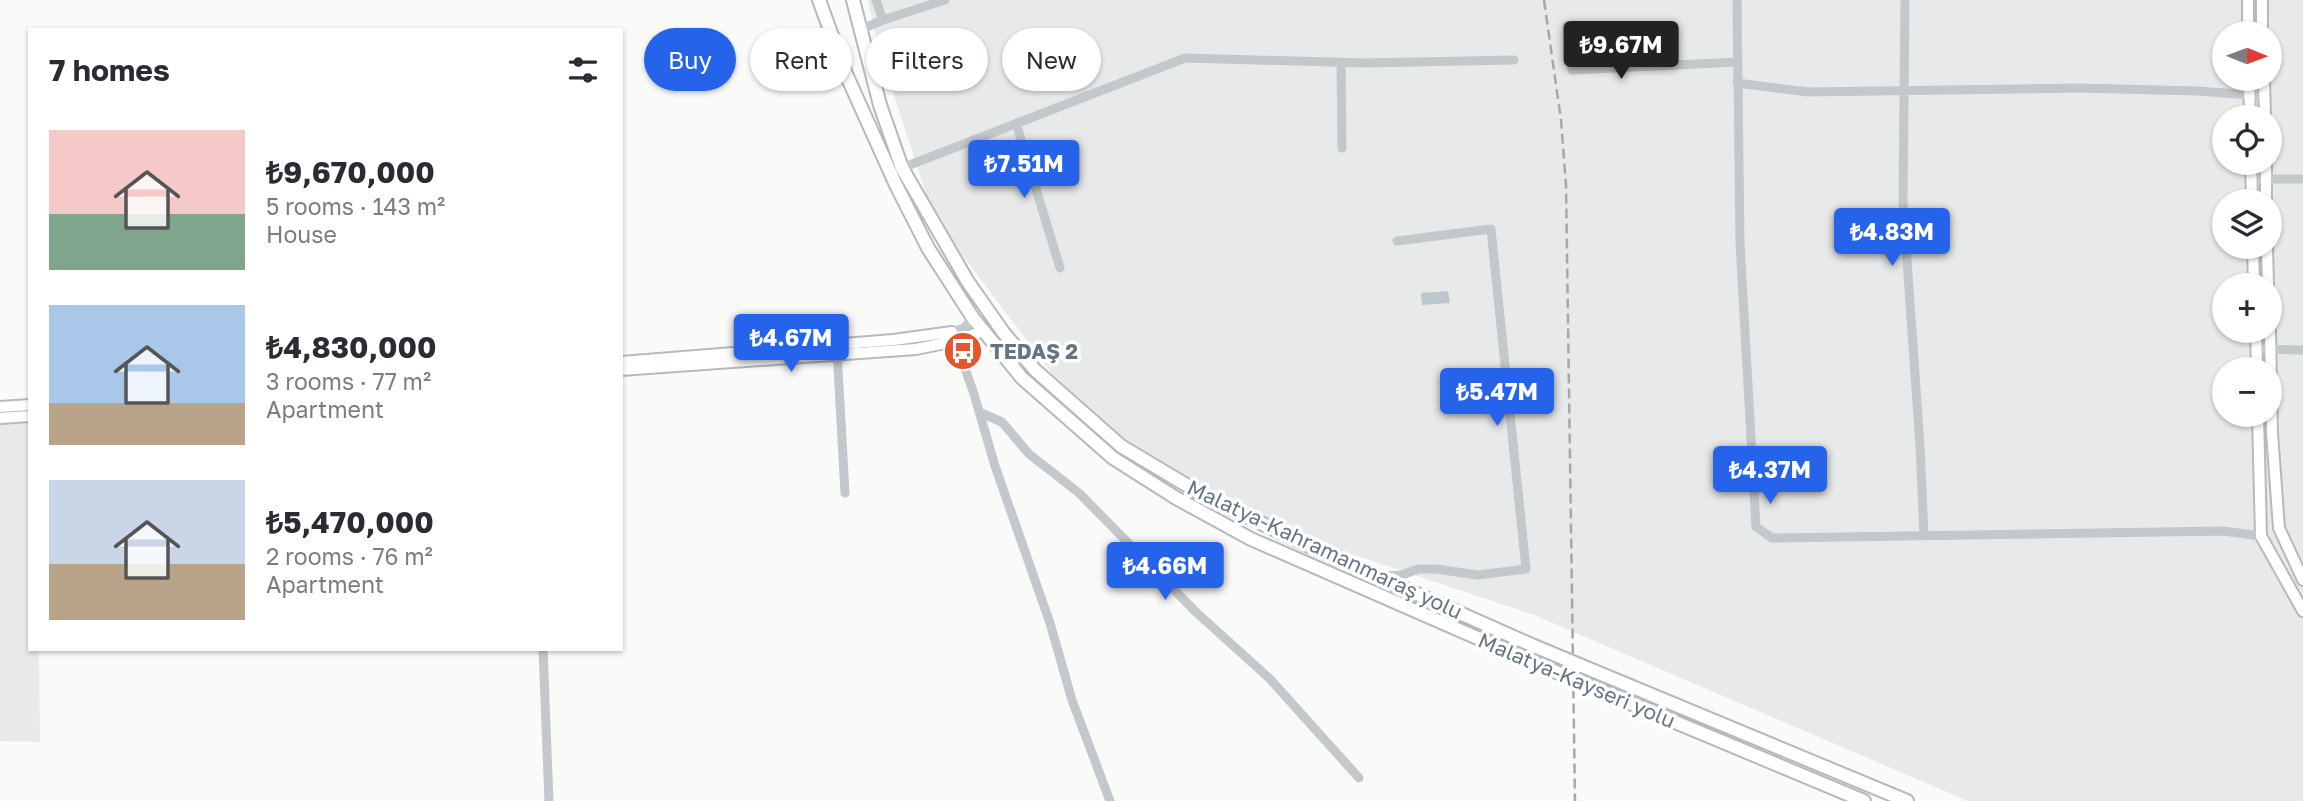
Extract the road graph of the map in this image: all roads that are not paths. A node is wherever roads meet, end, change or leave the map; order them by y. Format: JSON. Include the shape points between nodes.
{"nodes":[{"id":1,"x":819,"y":0,"type":"edge"},
{"id":2,"x":853,"y":0,"type":"edge"},
{"id":3,"x":876,"y":0,"type":"edge"},
{"id":4,"x":945,"y":0,"type":"edge"},
{"id":5,"x":1737,"y":0,"type":"edge"},
{"id":6,"x":1905,"y":0,"type":"edge"},
{"id":7,"x":2248,"y":0,"type":"edge"},
{"id":8,"x":2262,"y":0,"type":"edge"},
{"id":9,"x":883,"y":20,"type":"junction"},
{"id":10,"x":2248,"y":21,"type":"edge"},
{"id":11,"x":2263,"y":21,"type":"edge"},
{"id":12,"x":1567,"y":26,"type":"dead end"},
{"id":13,"x":862,"y":29,"type":"junction"},
{"id":14,"x":1514,"y":60,"type":"dead end"},
{"id":15,"x":1341,"y":62,"type":"junction"},
{"id":16,"x":1737,"y":62,"type":"junction"},
{"id":17,"x":1737,"y":83,"type":"junction"},
{"id":18,"x":1903,"y":89,"type":"junction"},
{"id":19,"x":2250,"y":91,"type":"edge"},
{"id":20,"x":2264,"y":91,"type":"edge"},
{"id":21,"x":2250,"y":94,"type":"junction"},
{"id":22,"x":2264,"y":96,"type":"junction"},
{"id":23,"x":2250,"y":105,"type":"edge"},
{"id":24,"x":2264,"y":105,"type":"edge"},
{"id":25,"x":1016,"y":123,"type":"junction"},
{"id":26,"x":1342,"y":148,"type":"dead end"},
{"id":27,"x":902,"y":168,"type":"junction"},
{"id":28,"x":2252,"y":175,"type":"edge"},
{"id":29,"x":2266,"y":175,"type":"edge"},
{"id":30,"x":2252,"y":179,"type":"junction"},
{"id":31,"x":2266,"y":179,"type":"junction"},
{"id":32,"x":2303,"y":179,"type":"edge"},
{"id":33,"x":2252,"y":189,"type":"edge"},
{"id":34,"x":2266,"y":189,"type":"edge"},
{"id":35,"x":1397,"y":241,"type":"dead end"},
{"id":36,"x":1060,"y":268,"type":"dead end"},
{"id":37,"x":973,"y":318,"type":"junction"},
{"id":38,"x":984,"y":331,"type":"junction"},
{"id":39,"x":953,"y":336,"type":"junction"},
{"id":40,"x":2256,"y":343,"type":"edge"},
{"id":41,"x":2270,"y":343,"type":"edge"},
{"id":42,"x":837,"y":349,"type":"junction"},
{"id":43,"x":2256,"y":349,"type":"junction"},
{"id":44,"x":2270,"y":349,"type":"junction"},
{"id":45,"x":2303,"y":350,"type":"edge"},
{"id":46,"x":2256,"y":357,"type":"edge"},
{"id":47,"x":623,"y":362,"type":"edge"},
{"id":48,"x":623,"y":370,"type":"edge"},
{"id":49,"x":28,"y":405,"type":"edge"},
{"id":50,"x":0,"y":407,"type":"edge"},
{"id":51,"x":979,"y":412,"type":"junction"},
{"id":52,"x":28,"y":416,"type":"edge"},
{"id":53,"x":0,"y":418,"type":"edge"},
{"id":54,"x":2258,"y":427,"type":"edge"},
{"id":55,"x":845,"y":493,"type":"dead end"},
{"id":56,"x":1924,"y":535,"type":"junction"},
{"id":57,"x":2261,"y":536,"type":"junction"},
{"id":58,"x":1379,"y":576,"type":"junction"},
{"id":59,"x":2303,"y":580,"type":"edge"},
{"id":60,"x":2303,"y":611,"type":"edge"},
{"id":61,"x":543,"y":651,"type":"edge"},
{"id":62,"x":1359,"y":778,"type":"dead end"},
{"id":63,"x":549,"y":801,"type":"edge"},
{"id":64,"x":1110,"y":801,"type":"edge"},
{"id":65,"x":1864,"y":801,"type":"edge"},
{"id":66,"x":1907,"y":801,"type":"edge"}],
"edges":[{"from":1,"to":37,"type":"highway","name":"Malatya-Kayseri yolu","via":[[846,74],[896,185],[928,248]]},
{"from":2,"to":13,"type":"highway","name":"Malatya-Kahramanmaraş yolu"},
{"from":3,"to":9,"type":"street"},
{"from":4,"to":9,"type":"street"},
{"from":5,"to":16,"type":"street"},
{"from":6,"to":18,"type":"street"},
{"from":7,"to":10,"type":"main road"},
{"from":8,"to":11,"type":"main road"},
{"from":9,"to":13,"type":"street"},
{"from":12,"to":16,"type":"street","via":[[1572,70]]},
{"from":13,"to":27,"type":"highway","name":"Malatya-Kahramanmaraş yolu","via":[[880,105]]},
{"from":14,"to":15,"type":"street"},
{"from":15,"to":25,"type":"street","via":[[1185,58]]},
{"from":15,"to":26,"type":"street"},
{"from":16,"to":17,"type":"street"},
{"from":17,"to":18,"type":"street","via":[[1808,92]]},
{"from":17,"to":56,"type":"street","via":[[1740,243],[1756,527],[1772,538]]},
{"from":18,"to":21,"type":"street","via":[[2093,88]]},
{"from":18,"to":56,"type":"street","via":[[1903,203]]},
{"from":19,"to":21,"type":"main road"},
{"from":20,"to":22,"type":"main road"},
{"from":21,"to":22,"type":"street"},
{"from":21,"to":23,"type":"main road"},
{"from":22,"to":24,"type":"main road"},
{"from":25,"to":27,"type":"street"},
{"from":25,"to":36,"type":"street"},
{"from":27,"to":58,"type":"highway","name":"Malatya-Kahramanmaraş yolu","via":[[968,282],[1003,332],[1035,370],[1121,446],[1208,498]]},
{"from":28,"to":30,"type":"main road"},
{"from":29,"to":31,"type":"main road"},
{"from":30,"to":31,"type":"street"},
{"from":30,"to":33,"type":"main road"},
{"from":31,"to":32,"type":"street"},
{"from":31,"to":34,"type":"main road"},
{"from":35,"to":58,"type":"street","via":[[1491,229],[1526,569],[1478,575],[1418,569]]},
{"from":37,"to":38,"type":"highway","name":"Malatya-Kayseri yolu"},
{"from":37,"to":39,"type":"street"},
{"from":38,"to":39,"type":"main road"},
{"from":38,"to":65,"type":"highway","name":"Malatya-Kayseri yolu","bridge":true,"via":[[1022,378],[1113,458],[1251,539]]},
{"from":39,"to":42,"type":"main road"},
{"from":39,"to":51,"type":"street"},
{"from":40,"to":43,"type":"main road"},
{"from":41,"to":44,"type":"main road"},
{"from":42,"to":47,"type":"main road"},
{"from":42,"to":48,"type":"main road"},
{"from":42,"to":55,"type":"street"},
{"from":43,"to":44,"type":"street"},
{"from":43,"to":46,"type":"main road"},
{"from":44,"to":45,"type":"street"},
{"from":44,"to":59,"type":"main road","via":[[2280,528]]},
{"from":49,"to":50,"type":"main road"},
{"from":51,"to":62,"type":"street","via":[[1002,422],[1029,454],[1079,493],[1197,613],[1270,679]]},
{"from":51,"to":64,"type":"street","via":[[1072,701]]},
{"from":52,"to":53,"type":"main road"},
{"from":54,"to":57,"type":"main road"},
{"from":56,"to":57,"type":"street","via":[[2223,531]]},
{"from":57,"to":60,"type":"main road"},
{"from":58,"to":66,"type":"highway","name":"Malatya-Kahramanmaraş yolu","bridge":true,"via":[[1534,646]]},
{"from":61,"to":63,"type":"street"}]}
